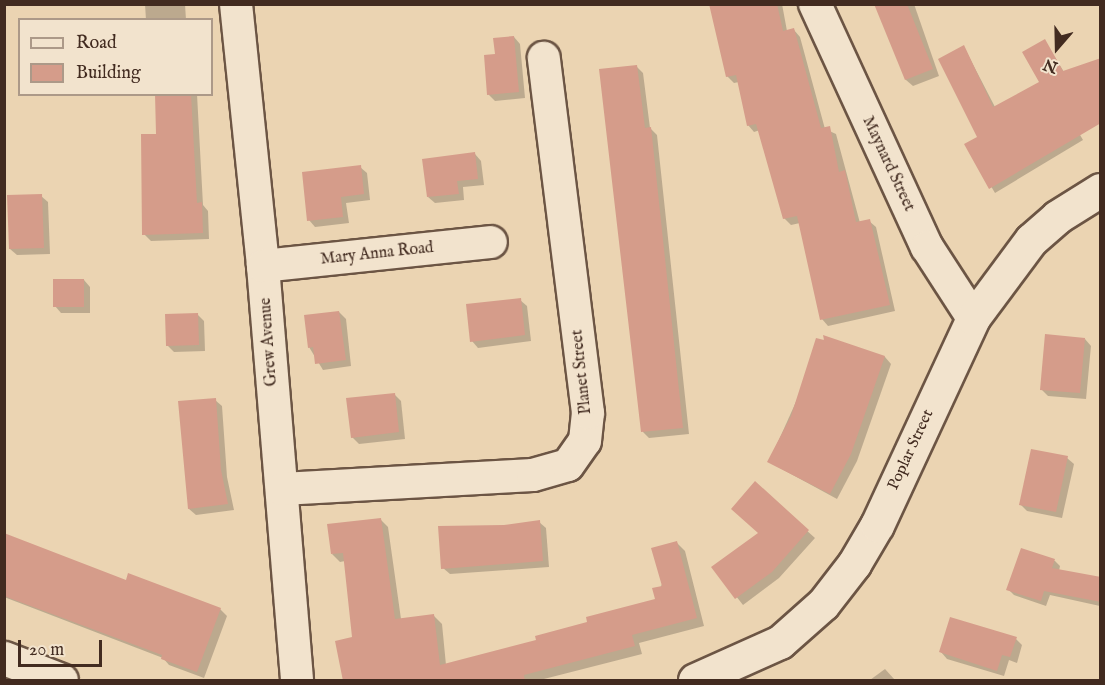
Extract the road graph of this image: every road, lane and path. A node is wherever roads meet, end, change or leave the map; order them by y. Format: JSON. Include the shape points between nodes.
{"nodes":[{"id":1,"x":236,"y":4,"type":"edge"},
{"id":2,"x":815,"y":4,"type":"edge"},
{"id":3,"x":544,"y":58,"type":"dead end"},
{"id":4,"x":1101,"y":190,"type":"edge"},
{"id":5,"x":491,"y":242,"type":"dead end"},
{"id":6,"x":263,"y":266,"type":"junction"},
{"id":7,"x":973,"y":318,"type":"junction"},
{"id":8,"x":282,"y":489,"type":"junction"},
{"id":9,"x":4,"y":658,"type":"edge"},
{"id":10,"x":714,"y":678,"type":"edge"},
{"id":11,"x":61,"y":681,"type":"edge"},
{"id":12,"x":297,"y":681,"type":"edge"}],
"edges":[{"from":1,"to":6,"type":"street","name":"Grew Avenue"},
{"from":2,"to":7,"type":"street","name":"Maynard Street","via":[[927,247]]},
{"from":3,"to":8,"type":"street","name":"Planet Street","via":[[588,413],[585,441],[568,465],[533,475]]},
{"from":4,"to":7,"type":"street","name":"Poplar Street","via":[[1057,217],[1030,240]]},
{"from":5,"to":6,"type":"street","name":"Mary Anna Road"},
{"from":6,"to":8,"type":"street","name":"Grew Avenue"},
{"from":7,"to":10,"type":"street","name":"Poplar Street","via":[[877,525],[854,564],[823,604],[780,642]]},
{"from":8,"to":12,"type":"street","name":"Grew Avenue"},
{"from":9,"to":11,"type":"street"}]}
